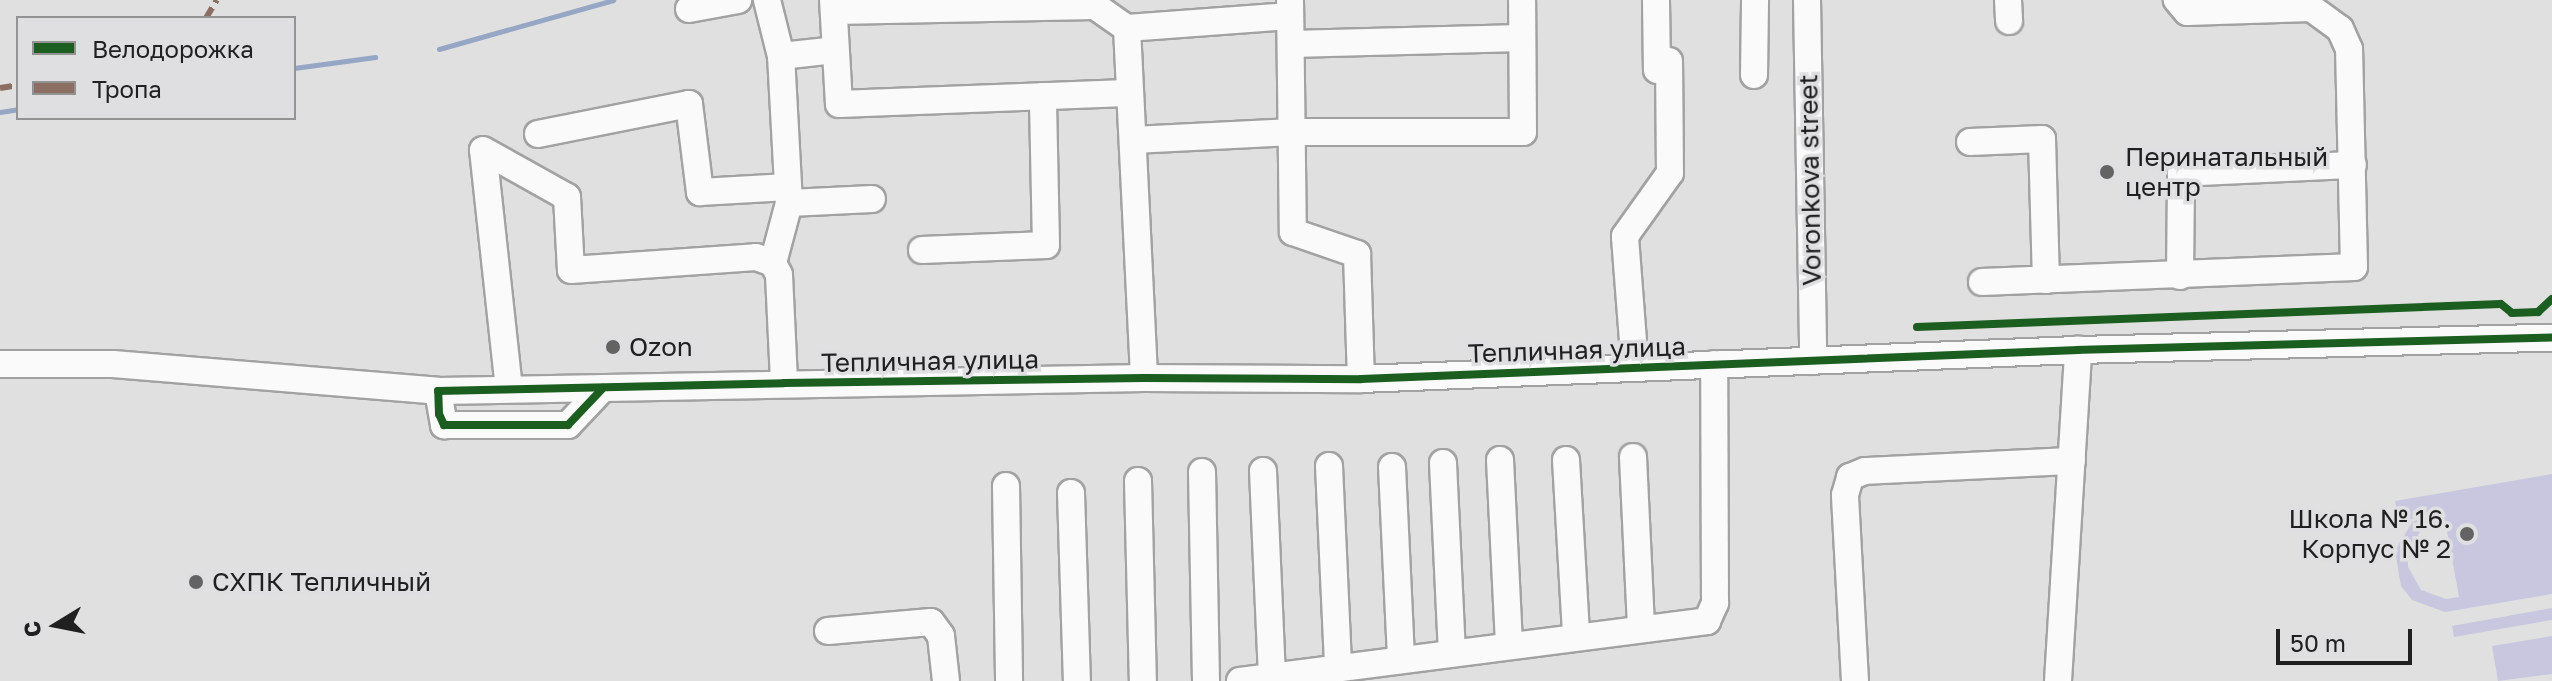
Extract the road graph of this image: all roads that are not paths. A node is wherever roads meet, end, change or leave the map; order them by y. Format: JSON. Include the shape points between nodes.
{"nodes":[{"id":1,"x":738,"y":0,"type":"edge"},
{"id":2,"x":767,"y":0,"type":"edge"},
{"id":3,"x":1522,"y":0,"type":"edge"},
{"id":4,"x":1656,"y":0,"type":"edge"},
{"id":5,"x":1755,"y":0,"type":"edge"},
{"id":6,"x":1807,"y":0,"type":"edge"},
{"id":7,"x":2177,"y":0,"type":"edge"},
{"id":8,"x":1004,"y":3,"type":"edge"},
{"id":9,"x":1095,"y":3,"type":"edge"},
{"id":10,"x":2311,"y":4,"type":"edge"},
{"id":11,"x":833,"y":6,"type":"edge"},
{"id":12,"x":1290,"y":8,"type":"edge"},
{"id":13,"x":689,"y":9,"type":"dead end"},
{"id":14,"x":1127,"y":28,"type":"junction"},
{"id":15,"x":1522,"y":38,"type":"junction"},
{"id":16,"x":1291,"y":44,"type":"junction"},
{"id":17,"x":835,"y":50,"type":"junction"},
{"id":18,"x":781,"y":56,"type":"junction"},
{"id":19,"x":1754,"y":75,"type":"dead end"},
{"id":20,"x":1127,"y":93,"type":"junction"},
{"id":21,"x":1043,"y":96,"type":"junction"},
{"id":22,"x":1293,"y":132,"type":"junction"},
{"id":23,"x":538,"y":134,"type":"dead end"},
{"id":24,"x":1133,"y":140,"type":"junction"},
{"id":25,"x":1970,"y":142,"type":"dead end"},
{"id":26,"x":2353,"y":165,"type":"junction"},
{"id":27,"x":789,"y":195,"type":"junction"},
{"id":28,"x":872,"y":199,"type":"dead end"},
{"id":29,"x":922,"y":250,"type":"dead end"},
{"id":30,"x":773,"y":263,"type":"junction"},
{"id":31,"x":2180,"y":276,"type":"junction"},
{"id":32,"x":2046,"y":280,"type":"junction"},
{"id":33,"x":1982,"y":282,"type":"dead end"},
{"id":34,"x":2552,"y":338,"type":"edge"},
{"id":35,"x":2078,"y":350,"type":"junction"},
{"id":36,"x":1813,"y":361,"type":"junction"},
{"id":37,"x":0,"y":364,"type":"edge"},
{"id":38,"x":1714,"y":364,"type":"junction"},
{"id":39,"x":1635,"y":367,"type":"junction"},
{"id":40,"x":1144,"y":378,"type":"junction"},
{"id":41,"x":1361,"y":379,"type":"junction"},
{"id":42,"x":784,"y":383,"type":"junction"},
{"id":43,"x":603,"y":388,"type":"junction"},
{"id":44,"x":509,"y":389,"type":"junction"},
{"id":45,"x":438,"y":391,"type":"junction"},
{"id":46,"x":1633,"y":457,"type":"dead end"},
{"id":47,"x":1500,"y":460,"type":"dead end"},
{"id":48,"x":1566,"y":460,"type":"dead end"},
{"id":49,"x":2072,"y":461,"type":"junction"},
{"id":50,"x":1443,"y":463,"type":"dead end"},
{"id":51,"x":1329,"y":466,"type":"dead end"},
{"id":52,"x":1392,"y":467,"type":"dead end"},
{"id":53,"x":1263,"y":471,"type":"dead end"},
{"id":54,"x":1202,"y":472,"type":"dead end"},
{"id":55,"x":1138,"y":481,"type":"dead end"},
{"id":56,"x":1006,"y":486,"type":"dead end"},
{"id":57,"x":1071,"y":493,"type":"dead end"},
{"id":58,"x":1641,"y":629,"type":"junction"},
{"id":59,"x":828,"y":631,"type":"dead end"},
{"id":60,"x":1576,"y":636,"type":"junction"},
{"id":61,"x":1509,"y":644,"type":"junction"},
{"id":62,"x":1452,"y":653,"type":"junction"},
{"id":63,"x":1388,"y":667,"type":"edge"},
{"id":64,"x":1326,"y":673,"type":"edge"},
{"id":65,"x":1272,"y":678,"type":"junction"},
{"id":66,"x":946,"y":681,"type":"edge"},
{"id":67,"x":1009,"y":681,"type":"edge"},
{"id":68,"x":1077,"y":681,"type":"edge"},
{"id":69,"x":1143,"y":681,"type":"edge"},
{"id":70,"x":1206,"y":681,"type":"edge"},
{"id":71,"x":1240,"y":681,"type":"edge"},
{"id":72,"x":1855,"y":681,"type":"edge"},
{"id":73,"x":2058,"y":681,"type":"edge"}],
"edges":[{"from":1,"to":13,"type":"street"},
{"from":2,"to":18,"type":"street"},
{"from":3,"to":15,"type":"street"},
{"from":4,"to":39,"type":"street","via":[[1670,173],[1625,236]]},
{"from":5,"to":19,"type":"street"},
{"from":6,"to":36,"type":"street","name":"Voronkova street"},
{"from":7,"to":10,"type":"street","via":[[2187,12]]},
{"from":8,"to":9,"type":"street"},
{"from":8,"to":11,"type":"street"},
{"from":9,"to":14,"type":"street"},
{"from":10,"to":26,"type":"street","via":[[2340,29],[2349,49]]},
{"from":11,"to":17,"type":"street"},
{"from":12,"to":14,"type":"street"},
{"from":12,"to":16,"type":"street"},
{"from":14,"to":20,"type":"street"},
{"from":15,"to":16,"type":"street"},
{"from":15,"to":22,"type":"street","via":[[1523,132]]},
{"from":16,"to":22,"type":"street"},
{"from":17,"to":18,"type":"street"},
{"from":17,"to":21,"type":"street","via":[[839,104]]},
{"from":18,"to":27,"type":"street"},
{"from":20,"to":21,"type":"street"},
{"from":20,"to":24,"type":"street"},
{"from":21,"to":29,"type":"street","via":[[1046,245]]},
{"from":22,"to":24,"type":"street"},
{"from":22,"to":41,"type":"street","via":[[1293,232],[1357,254]]},
{"from":23,"to":27,"type":"street","via":[[689,104],[700,192]]},
{"from":24,"to":40,"type":"street"},
{"from":25,"to":32,"type":"street","via":[[2042,139]]},
{"from":26,"to":31,"type":"street","via":[[2181,173]]},
{"from":26,"to":31,"type":"street","via":[[2354,267]]},
{"from":27,"to":28,"type":"street"},
{"from":27,"to":30,"type":"street"},
{"from":30,"to":42,"type":"street","via":[[779,275]]},
{"from":30,"to":44,"type":"street","via":[[756,257],[571,270],[567,197],[483,150]]},
{"from":31,"to":32,"type":"street"},
{"from":32,"to":33,"type":"street"},
{"from":34,"to":35,"type":"street","name":"Тепличная улица"},
{"from":35,"to":36,"type":"street","name":"Тепличная улица"},
{"from":35,"to":49,"type":"street"},
{"from":36,"to":38,"type":"street","name":"Тепличная улица"},
{"from":37,"to":45,"type":"street","name":"Тепличная улица","via":[[113,364]]},
{"from":38,"to":39,"type":"street","name":"Тепличная улица"},
{"from":38,"to":58,"type":"street","via":[[1712,614],[1707,621]]},
{"from":39,"to":41,"type":"street","name":"Тепличная улица"},
{"from":40,"to":41,"type":"street","name":"Тепличная улица"},
{"from":40,"to":42,"type":"street","name":"Тепличная улица"},
{"from":42,"to":43,"type":"street","name":"Тепличная улица"},
{"from":43,"to":44,"type":"street","name":"Тепличная улица"},
{"from":43,"to":45,"type":"street","via":[[568,425],[444,425]]},
{"from":44,"to":45,"type":"street","name":"Тепличная улица"},
{"from":46,"to":58,"type":"street"},
{"from":47,"to":61,"type":"street"},
{"from":48,"to":60,"type":"street"},
{"from":49,"to":72,"type":"street","via":[[1865,471],[1850,477],[1845,495]]},
{"from":49,"to":73,"type":"street"},
{"from":50,"to":62,"type":"street"},
{"from":51,"to":64,"type":"street"},
{"from":52,"to":63,"type":"street"},
{"from":53,"to":65,"type":"street"},
{"from":54,"to":70,"type":"street"},
{"from":55,"to":69,"type":"street"},
{"from":56,"to":67,"type":"street"},
{"from":57,"to":68,"type":"street"},
{"from":58,"to":60,"type":"street"},
{"from":59,"to":66,"type":"street","via":[[931,622],[941,636]]},
{"from":60,"to":61,"type":"street"},
{"from":61,"to":62,"type":"street"},
{"from":62,"to":63,"type":"street"},
{"from":63,"to":64,"type":"street"},
{"from":64,"to":65,"type":"street"},
{"from":65,"to":71,"type":"street"}]}
